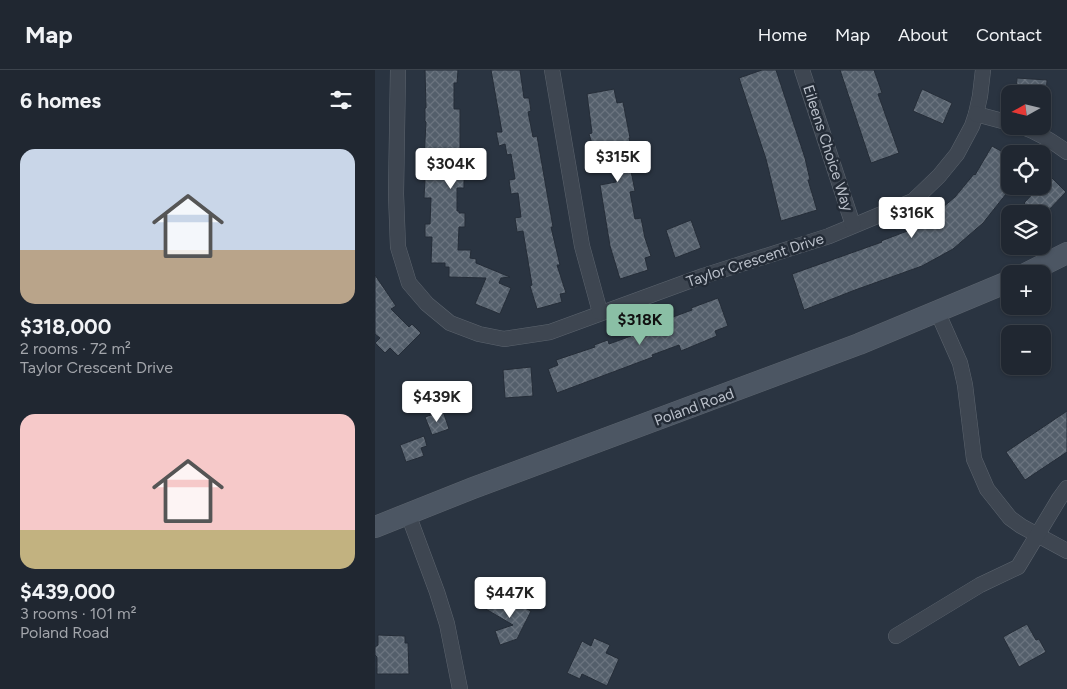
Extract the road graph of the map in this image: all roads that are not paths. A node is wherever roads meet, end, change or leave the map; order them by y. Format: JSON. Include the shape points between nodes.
{"nodes":[{"id":1,"x":398,"y":70,"type":"edge"},
{"id":2,"x":551,"y":70,"type":"edge"},
{"id":3,"x":802,"y":70,"type":"edge"},
{"id":4,"x":983,"y":70,"type":"edge"},
{"id":5,"x":976,"y":114,"type":"junction"},
{"id":6,"x":1001,"y":121,"type":"edge"},
{"id":7,"x":1041,"y":135,"type":"edge"},
{"id":8,"x":1067,"y":152,"type":"edge"},
{"id":9,"x":853,"y":226,"type":"junction"},
{"id":10,"x":1067,"y":253,"type":"edge"},
{"id":11,"x":1043,"y":265,"type":"edge"},
{"id":12,"x":1001,"y":285,"type":"edge"},
{"id":13,"x":937,"y":311,"type":"junction"},
{"id":14,"x":600,"y":312,"type":"junction"},
{"id":15,"x":1067,"y":488,"type":"edge"},
{"id":16,"x":408,"y":514,"type":"junction"},
{"id":17,"x":375,"y":527,"type":"edge"},
{"id":18,"x":1037,"y":535,"type":"junction"},
{"id":19,"x":1067,"y":551,"type":"edge"},
{"id":20,"x":896,"y":636,"type":"dead end"},
{"id":21,"x":460,"y":689,"type":"edge"}],
"edges":[{"from":1,"to":14,"type":"street","name":"Taylor Crescent Drive","via":[[398,247],[409,283],[450,323],[504,339],[550,332]]},
{"from":2,"to":14,"type":"street","via":[[582,246]]},
{"from":3,"to":9,"type":"street","name":"Eileens Choice Way"},
{"from":4,"to":5,"type":"street","name":"Taylor Crescent Drive"},
{"from":5,"to":6,"type":"street"},
{"from":5,"to":9,"type":"street","name":"Taylor Crescent Drive","via":[[957,154],[913,201]]},
{"from":7,"to":8,"type":"street"},
{"from":9,"to":14,"type":"street","name":"Taylor Crescent Drive"},
{"from":10,"to":11,"type":"street"},
{"from":12,"to":13,"type":"street","name":"Poland Road"},
{"from":13,"to":16,"type":"street","name":"Poland Road","via":[[825,357]]},
{"from":13,"to":18,"type":"street","via":[[960,363],[968,403],[970,441],[978,470],[987,489],[1005,512]]},
{"from":15,"to":18,"type":"street"},
{"from":16,"to":17,"type":"street","name":"Poland Road"},
{"from":16,"to":21,"type":"street","via":[[447,624]]},
{"from":18,"to":19,"type":"street"},
{"from":18,"to":20,"type":"street","via":[[1018,567],[980,585]]}]}
